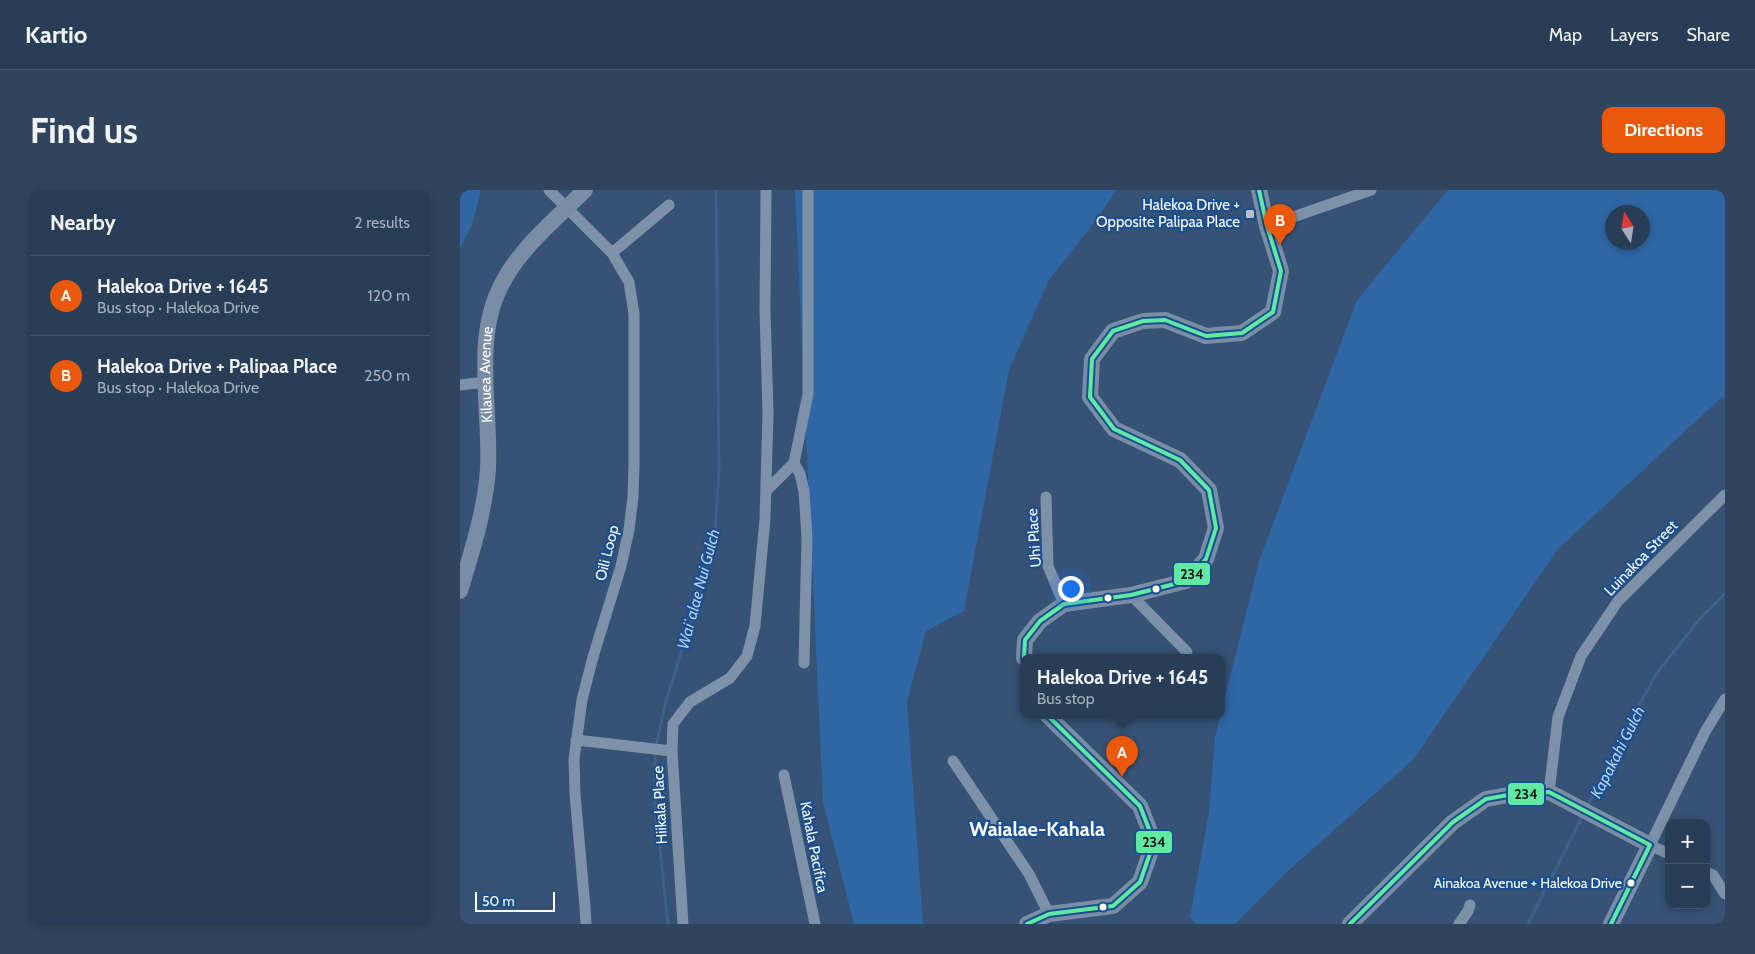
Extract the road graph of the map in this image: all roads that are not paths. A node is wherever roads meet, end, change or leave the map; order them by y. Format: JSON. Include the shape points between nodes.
{"nodes":[{"id":1,"x":549,"y":190,"type":"edge"},
{"id":2,"x":585,"y":190,"type":"edge"},
{"id":3,"x":766,"y":190,"type":"edge"},
{"id":4,"x":808,"y":190,"type":"edge"},
{"id":5,"x":1259,"y":190,"type":"edge"},
{"id":6,"x":1371,"y":190,"type":"edge"},
{"id":7,"x":669,"y":205,"type":"dead end"},
{"id":8,"x":567,"y":208,"type":"junction"},
{"id":9,"x":1267,"y":226,"type":"junction"},
{"id":10,"x":612,"y":253,"type":"junction"},
{"id":11,"x":486,"y":382,"type":"junction"},
{"id":12,"x":460,"y":385,"type":"edge"},
{"id":13,"x":794,"y":464,"type":"junction"},
{"id":14,"x":766,"y":491,"type":"junction"},
{"id":15,"x":1725,"y":495,"type":"edge"},
{"id":16,"x":1046,"y":497,"type":"dead end"},
{"id":17,"x":460,"y":591,"type":"edge"},
{"id":18,"x":1131,"y":595,"type":"junction"},
{"id":19,"x":1064,"y":604,"type":"junction"},
{"id":20,"x":1187,"y":652,"type":"dead end"},
{"id":21,"x":1024,"y":654,"type":"edge"},
{"id":22,"x":804,"y":663,"type":"dead end"},
{"id":23,"x":1725,"y":699,"type":"edge"},
{"id":24,"x":1051,"y":719,"type":"edge"},
{"id":25,"x":576,"y":740,"type":"junction"},
{"id":26,"x":667,"y":750,"type":"junction"},
{"id":27,"x":954,"y":761,"type":"dead end"},
{"id":28,"x":784,"y":775,"type":"dead end"},
{"id":29,"x":1549,"y":792,"type":"junction"},
{"id":30,"x":1650,"y":845,"type":"junction"},
{"id":31,"x":1665,"y":852,"type":"edge"},
{"id":32,"x":1710,"y":874,"type":"edge"},
{"id":33,"x":1725,"y":894,"type":"edge"},
{"id":34,"x":1470,"y":905,"type":"dead end"},
{"id":35,"x":1049,"y":914,"type":"junction"},
{"id":36,"x":586,"y":924,"type":"edge"},
{"id":37,"x":683,"y":924,"type":"edge"},
{"id":38,"x":814,"y":924,"type":"edge"},
{"id":39,"x":1027,"y":924,"type":"edge"},
{"id":40,"x":1350,"y":924,"type":"edge"},
{"id":41,"x":1459,"y":924,"type":"edge"},
{"id":42,"x":1611,"y":924,"type":"edge"}],
"edges":[{"from":1,"to":8,"type":"street","name":"Oili Loop"},
{"from":2,"to":8,"type":"street","name":"Kilauea Avenue"},
{"from":3,"to":14,"type":"street"},
{"from":4,"to":13,"type":"street","via":[[808,394]]},
{"from":5,"to":9,"type":"street"},
{"from":6,"to":9,"type":"street"},
{"from":7,"to":10,"type":"street"},
{"from":8,"to":10,"type":"street","name":"Oili Loop"},
{"from":8,"to":11,"type":"street","name":"Kilauea Avenue","via":[[515,263],[498,291],[487,332]]},
{"from":9,"to":18,"type":"street","via":[[1281,271],[1273,312],[1242,333],[1206,336],[1164,320],[1143,321],[1113,332],[1092,359],[1090,397],[1114,429],[1180,460],[1209,490],[1216,528],[1206,559],[1186,581]]},
{"from":10,"to":25,"type":"street","name":"Oili Loop","via":[[629,282],[634,314],[633,497],[621,566],[582,700]]},
{"from":11,"to":12,"type":"street"},
{"from":11,"to":17,"type":"street","name":"Kilauea Avenue","via":[[487,485],[480,524]]},
{"from":13,"to":14,"type":"street"},
{"from":13,"to":22,"type":"street","via":[[804,491],[807,538]]},
{"from":14,"to":26,"type":"street","via":[[755,626],[747,656],[730,678],[690,702],[673,724]]},
{"from":15,"to":29,"type":"street","name":"Luinakoa Street","via":[[1618,601],[1581,656],[1558,717]]},
{"from":16,"to":19,"type":"street","name":"Uhi Place","via":[[1048,566]]},
{"from":18,"to":19,"type":"street"},
{"from":18,"to":20,"type":"street"},
{"from":19,"to":21,"type":"street","via":[[1040,621],[1024,640]]},
{"from":23,"to":30,"type":"street","via":[[1701,740]]},
{"from":24,"to":35,"type":"street","via":[[1140,806],[1154,842],[1140,882],[1113,906]]},
{"from":25,"to":26,"type":"street","name":"Hiikala Place"},
{"from":25,"to":36,"type":"street","name":"Oili Loop","via":[[574,775]]},
{"from":26,"to":37,"type":"street","name":"Hiikala Place"},
{"from":27,"to":35,"type":"street","via":[[1029,874]]},
{"from":28,"to":38,"type":"street","name":"Kahala Pacifica"},
{"from":29,"to":30,"type":"street"},
{"from":29,"to":40,"type":"street","via":[[1486,799],[1453,822]]},
{"from":30,"to":31,"type":"street"},
{"from":30,"to":42,"type":"street"},
{"from":32,"to":33,"type":"street"},
{"from":34,"to":41,"type":"street"},
{"from":35,"to":39,"type":"street"}]}
